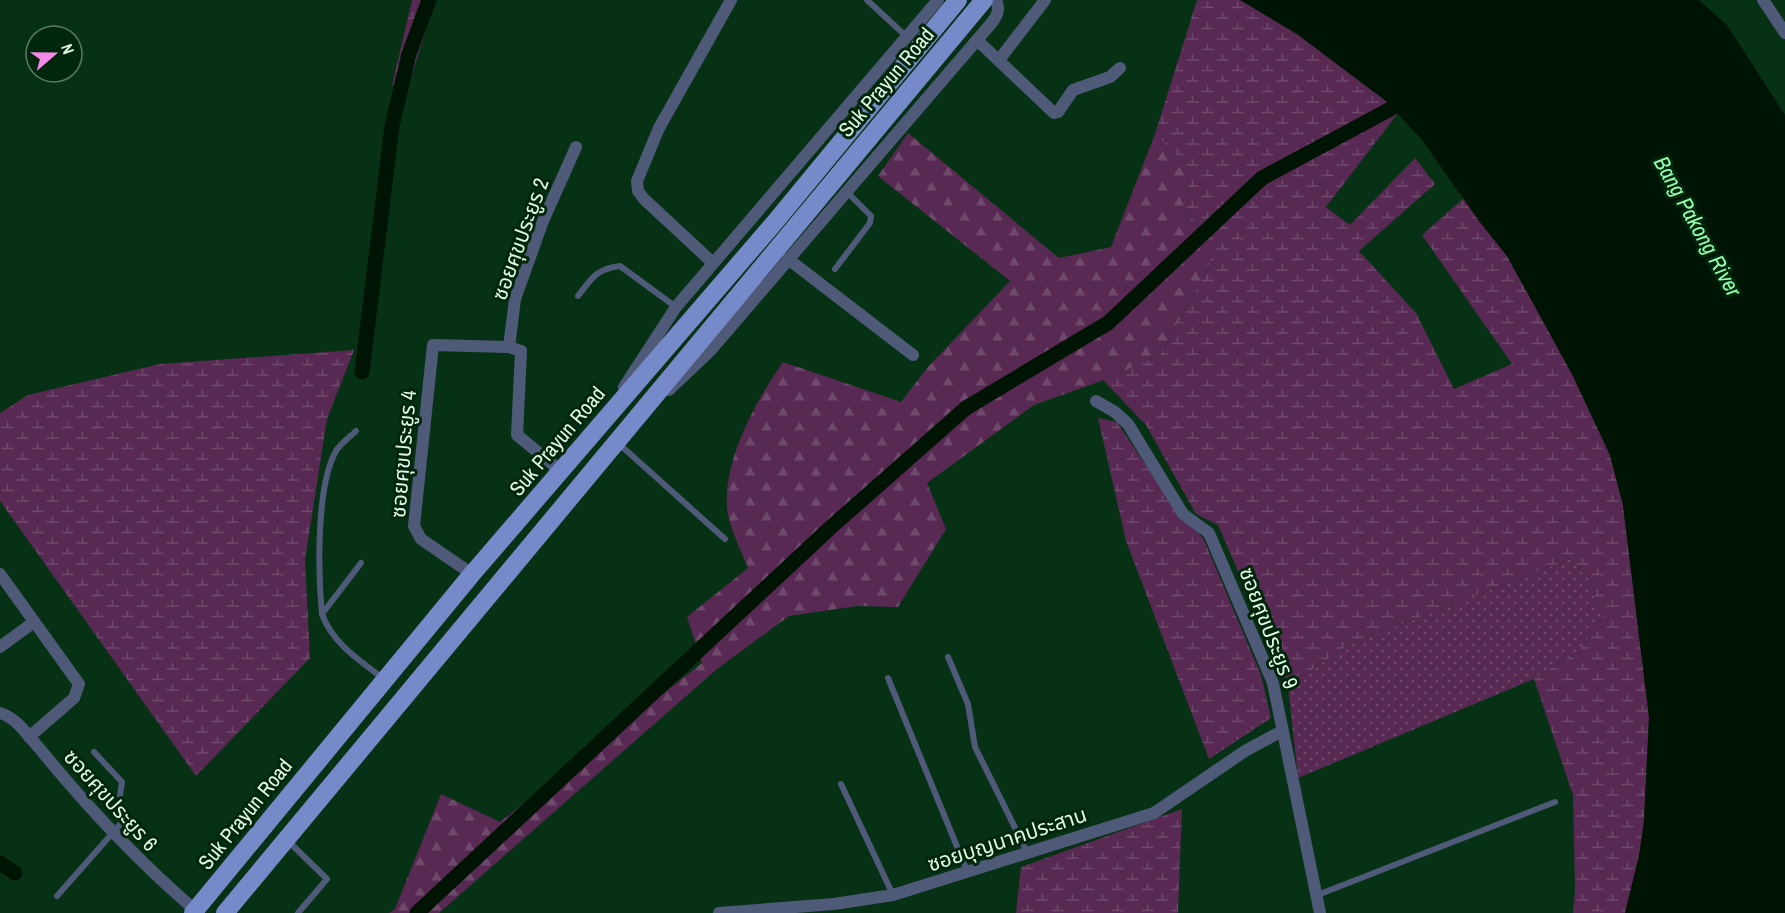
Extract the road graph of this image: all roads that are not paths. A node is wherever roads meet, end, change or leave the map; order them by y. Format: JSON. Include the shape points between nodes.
{"nodes":[{"id":1,"x":731,"y":0,"type":"edge"},
{"id":2,"x":867,"y":0,"type":"edge"},
{"id":3,"x":938,"y":0,"type":"edge"},
{"id":4,"x":958,"y":0,"type":"edge"},
{"id":5,"x":984,"y":0,"type":"edge"},
{"id":6,"x":996,"y":0,"type":"edge"},
{"id":7,"x":1045,"y":0,"type":"edge"},
{"id":8,"x":1763,"y":0,"type":"edge"},
{"id":9,"x":1785,"y":33,"type":"edge"},
{"id":10,"x":907,"y":37,"type":"junction"},
{"id":11,"x":977,"y":40,"type":"junction"},
{"id":12,"x":999,"y":60,"type":"junction"},
{"id":13,"x":1120,"y":68,"type":"dead end"},
{"id":14,"x":576,"y":147,"type":"dead end"},
{"id":15,"x":846,"y":192,"type":"junction"},
{"id":16,"x":782,"y":228,"type":"junction"},
{"id":17,"x":788,"y":259,"type":"junction"},
{"id":18,"x":713,"y":263,"type":"junction"},
{"id":19,"x":835,"y":269,"type":"dead end"},
{"id":20,"x":578,"y":296,"type":"dead end"},
{"id":21,"x":676,"y":307,"type":"junction"},
{"id":22,"x":509,"y":347,"type":"junction"},
{"id":23,"x":913,"y":355,"type":"dead end"},
{"id":24,"x":1095,"y":401,"type":"dead end"},
{"id":25,"x":356,"y":431,"type":"dead end"},
{"id":26,"x":593,"y":433,"type":"junction"},
{"id":27,"x":613,"y":444,"type":"junction"},
{"id":28,"x":562,"y":472,"type":"junction"},
{"id":29,"x":725,"y":539,"type":"dead end"},
{"id":30,"x":361,"y":563,"type":"dead end"},
{"id":31,"x":0,"y":574,"type":"edge"},
{"id":32,"x":472,"y":574,"type":"junction"},
{"id":33,"x":322,"y":614,"type":"junction"},
{"id":34,"x":34,"y":622,"type":"junction"},
{"id":35,"x":0,"y":647,"type":"edge"},
{"id":36,"x":948,"y":657,"type":"dead end"},
{"id":37,"x":888,"y":678,"type":"dead end"},
{"id":38,"x":384,"y":680,"type":"junction"},
{"id":39,"x":0,"y":713,"type":"edge"},
{"id":40,"x":1282,"y":731,"type":"junction"},
{"id":41,"x":29,"y":737,"type":"junction"},
{"id":42,"x":94,"y":752,"type":"dead end"},
{"id":43,"x":841,"y":784,"type":"dead end"},
{"id":44,"x":1555,"y":802,"type":"dead end"},
{"id":45,"x":113,"y":834,"type":"junction"},
{"id":46,"x":286,"y":839,"type":"junction"},
{"id":47,"x":1027,"y":852,"type":"junction"},
{"id":48,"x":967,"y":871,"type":"junction"},
{"id":49,"x":893,"y":895,"type":"junction"},
{"id":50,"x":57,"y":896,"type":"dead end"},
{"id":51,"x":1315,"y":896,"type":"junction"},
{"id":52,"x":230,"y":911,"type":"edge"},
{"id":53,"x":765,"y":911,"type":"edge"},
{"id":54,"x":194,"y":912,"type":"edge"},
{"id":55,"x":298,"y":913,"type":"edge"},
{"id":56,"x":719,"y":913,"type":"edge"},
{"id":57,"x":1320,"y":913,"type":"edge"}],
"edges":[{"from":1,"to":18,"type":"street","via":[[659,128],[637,181],[644,199]]},
{"from":2,"to":10,"type":"lane"},
{"from":3,"to":10,"type":"street"},
{"from":4,"to":16,"type":"main road","name":"Suk Prayun Road"},
{"from":5,"to":16,"type":"main road","name":"Suk Prayun Road"},
{"from":6,"to":11,"type":"street","via":[[996,17]]},
{"from":7,"to":12,"type":"street"},
{"from":8,"to":9,"type":"street"},
{"from":10,"to":18,"type":"street"},
{"from":11,"to":12,"type":"street"},
{"from":11,"to":15,"type":"street"},
{"from":12,"to":13,"type":"street","via":[[1054,113],[1073,90],[1110,77]]},
{"from":14,"to":22,"type":"street","name":"ซอยศุขประยูร 2","via":[[543,221],[515,299]]},
{"from":15,"to":17,"type":"street"},
{"from":15,"to":19,"type":"lane","via":[[871,216],[870,223]]},
{"from":16,"to":26,"type":"main road","name":"Suk Prayun Road"},
{"from":16,"to":27,"type":"main road","name":"Suk Prayun Road"},
{"from":17,"to":23,"type":"street"},
{"from":17,"to":27,"type":"street","via":[[710,351]]},
{"from":18,"to":21,"type":"street"},
{"from":20,"to":21,"type":"lane","via":[[593,276],[605,268],[620,266]]},
{"from":21,"to":26,"type":"street"},
{"from":22,"to":28,"type":"street","via":[[518,349],[522,356],[518,438]]},
{"from":22,"to":32,"type":"street","name":"ซอยศุขประยูร 4","via":[[434,345],[414,526],[421,539]]},
{"from":24,"to":40,"type":"street","name":"ซอยศุขประยูร 9","via":[[1128,424],[1183,514],[1209,533],[1273,683]]},
{"from":25,"to":33,"type":"lane","via":[[336,451],[321,501]]},
{"from":26,"to":28,"type":"main road","name":"Suk Prayun Road"},
{"from":27,"to":29,"type":"lane"},
{"from":27,"to":46,"type":"main road","name":"Suk Prayun Road"},
{"from":28,"to":32,"type":"main road","name":"Suk Prayun Road"},
{"from":30,"to":33,"type":"lane"},
{"from":31,"to":34,"type":"street"},
{"from":32,"to":38,"type":"main road","name":"Suk Prayun Road"},
{"from":33,"to":38,"type":"lane","via":[[327,628],[351,654]]},
{"from":34,"to":35,"type":"street"},
{"from":34,"to":41,"type":"street","via":[[79,684],[74,698]]},
{"from":36,"to":47,"type":"lane","via":[[968,704],[975,747]]},
{"from":37,"to":48,"type":"lane"},
{"from":38,"to":54,"type":"main road","name":"Suk Prayun Road"},
{"from":39,"to":41,"type":"street","name":"ซอยศุขประยูร 6","via":[[11,718]]},
{"from":40,"to":47,"type":"street","name":"ซอยบุญนาคประสาน","via":[[1245,751],[1154,813]]},
{"from":40,"to":51,"type":"street","name":"ซอยศุขประยูร 9"},
{"from":41,"to":45,"type":"street","name":"ซอยศุขประยูร 6"},
{"from":42,"to":45,"type":"lane","via":[[122,782],[119,803],[124,820]]},
{"from":43,"to":49,"type":"lane"},
{"from":44,"to":51,"type":"lane"},
{"from":45,"to":50,"type":"lane"},
{"from":45,"to":54,"type":"street","name":"ซอยศุขประยูร 6"},
{"from":46,"to":52,"type":"main road","name":"Suk Prayun Road"},
{"from":46,"to":55,"type":"lane","via":[[327,879]]},
{"from":47,"to":48,"type":"street","name":"ซอยบุญนาคประสาน"},
{"from":48,"to":49,"type":"street","name":"ซอยบุญนาคประสาน"},
{"from":49,"to":53,"type":"street","name":"ซอยบุญนาคประสาน"},
{"from":51,"to":57,"type":"street","name":"ซอยศุขประยูร 9"},
{"from":53,"to":56,"type":"street","name":"ซอยบุญนาคประสาน"}]}
